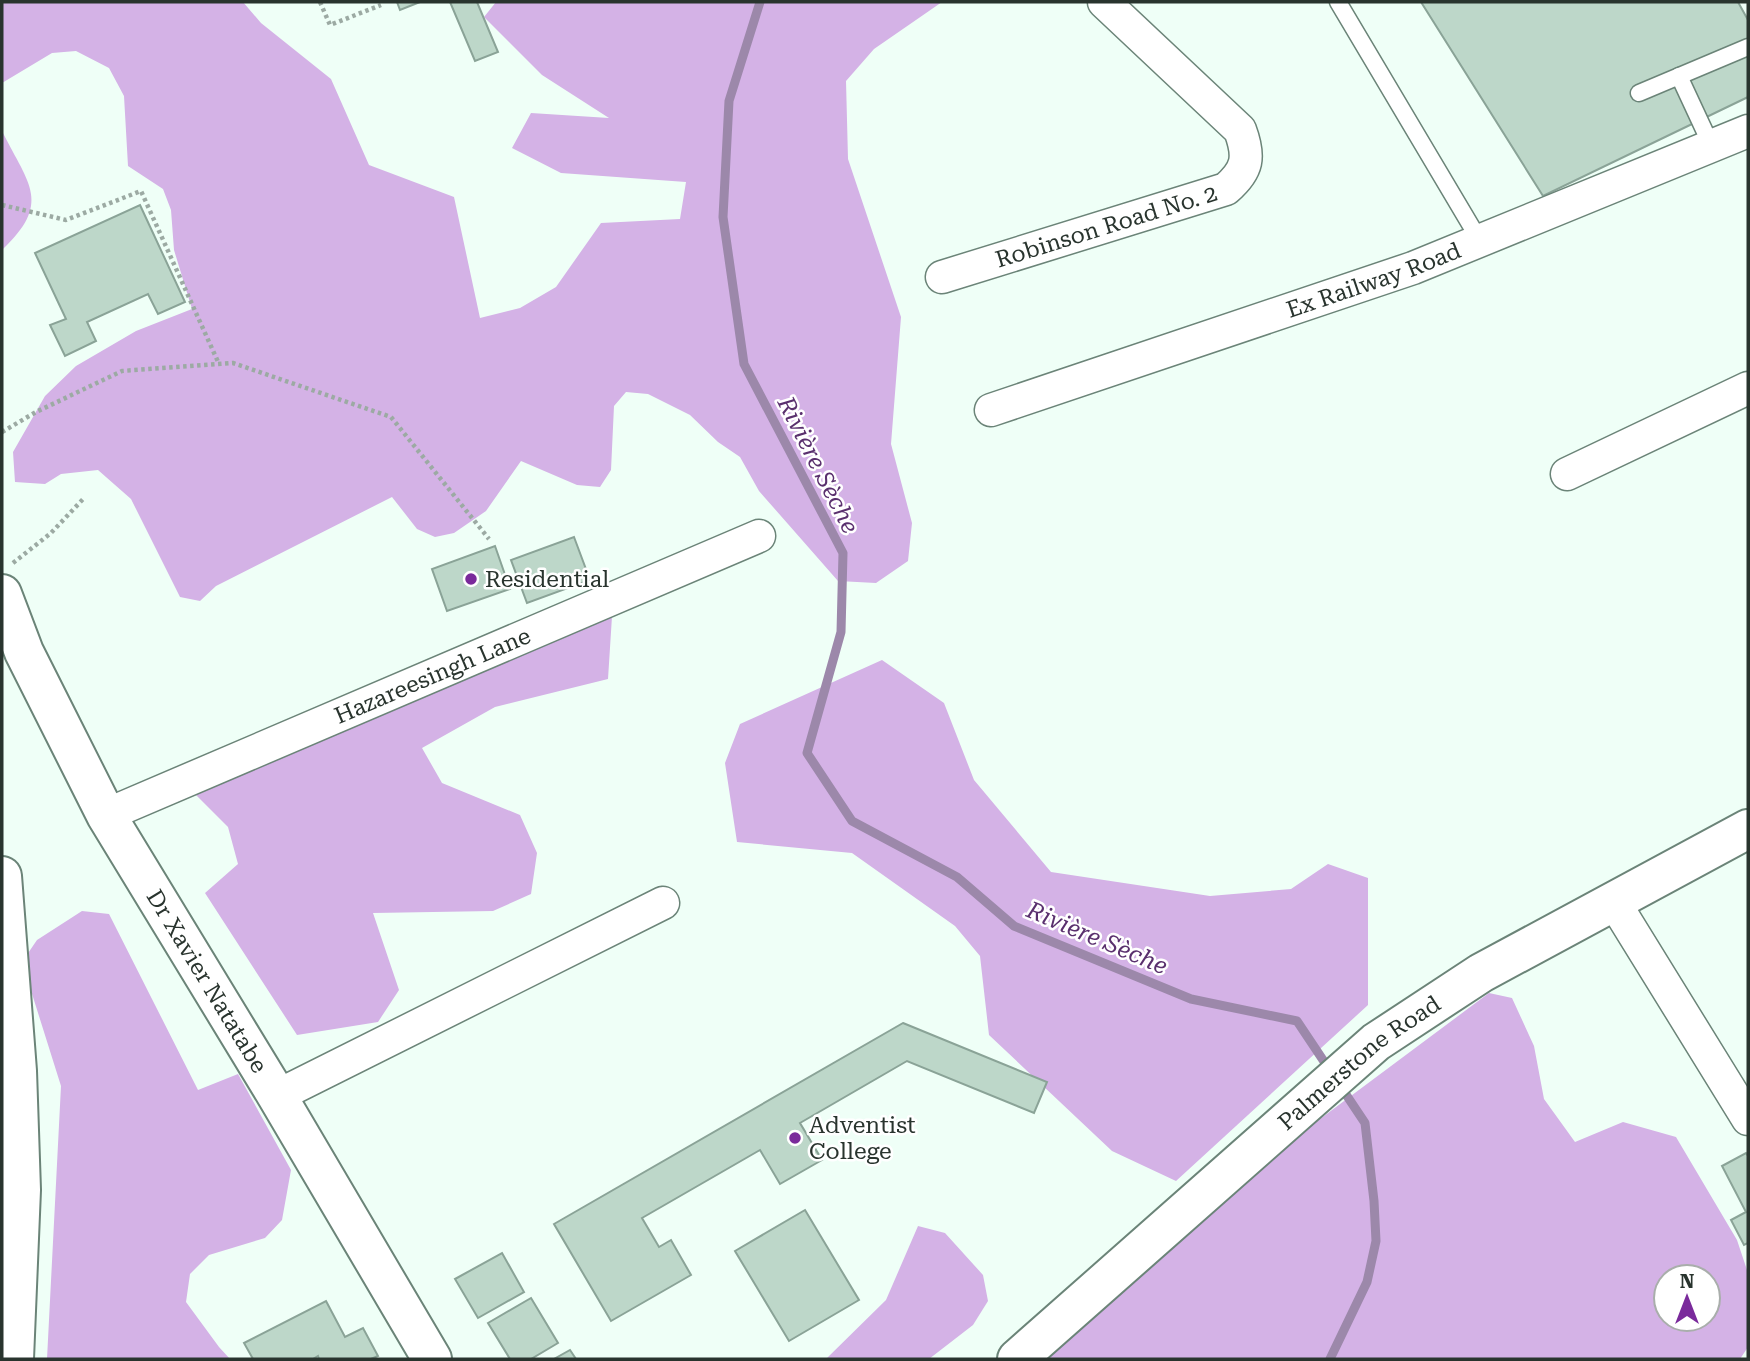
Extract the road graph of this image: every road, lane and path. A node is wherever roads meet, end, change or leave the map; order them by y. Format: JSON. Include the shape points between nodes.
{"nodes":[{"id":1,"x":320,"y":2,"type":"edge"},
{"id":2,"x":1104,"y":2,"type":"edge"},
{"id":3,"x":1338,"y":2,"type":"edge"},
{"id":4,"x":381,"y":5,"type":"dead end"},
{"id":5,"x":1748,"y":47,"type":"edge"},
{"id":6,"x":1679,"y":76,"type":"junction"},
{"id":7,"x":1639,"y":93,"type":"dead end"},
{"id":8,"x":1748,"y":131,"type":"edge"},
{"id":9,"x":1712,"y":147,"type":"junction"},
{"id":10,"x":2,"y":205,"type":"edge"},
{"id":11,"x":1480,"y":242,"type":"junction"},
{"id":12,"x":942,"y":276,"type":"dead end"},
{"id":13,"x":219,"y":364,"type":"junction"},
{"id":14,"x":1748,"y":388,"type":"edge"},
{"id":15,"x":991,"y":410,"type":"dead end"},
{"id":16,"x":2,"y":432,"type":"edge"},
{"id":17,"x":1567,"y":474,"type":"dead end"},
{"id":18,"x":85,"y":497,"type":"dead end"},
{"id":19,"x":759,"y":536,"type":"dead end"},
{"id":20,"x":489,"y":540,"type":"dead end"},
{"id":21,"x":7,"y":579,"type":"edge"},
{"id":22,"x":106,"y":816,"type":"junction"},
{"id":23,"x":1748,"y":829,"type":"edge"},
{"id":24,"x":2,"y":876,"type":"edge"},
{"id":25,"x":1614,"y":902,"type":"junction"},
{"id":26,"x":663,"y":903,"type":"dead end"},
{"id":27,"x":277,"y":1096,"type":"junction"},
{"id":28,"x":1748,"y":1119,"type":"edge"},
{"id":29,"x":15,"y":1359,"type":"edge"},
{"id":30,"x":432,"y":1359,"type":"edge"},
{"id":31,"x":1017,"y":1359,"type":"edge"}],
"edges":[{"from":1,"to":4,"type":"path","via":[[330,25]]},
{"from":2,"to":12,"type":"street","name":"Robinson Road No. 2","via":[[1240,130],[1246,164],[1239,178],[1226,189]]},
{"from":3,"to":11,"type":"lane"},
{"from":5,"to":6,"type":"lane"},
{"from":6,"to":7,"type":"lane"},
{"from":6,"to":9,"type":"lane"},
{"from":8,"to":9,"type":"street","name":"Ex Railway Road"},
{"from":9,"to":11,"type":"street","name":"Ex Railway Road"},
{"from":10,"to":13,"type":"path","via":[[66,220],[141,191]]},
{"from":11,"to":15,"type":"street","name":"Ex Railway Road"},
{"from":13,"to":16,"type":"path","via":[[122,371]]},
{"from":13,"to":20,"type":"path","via":[[233,363],[391,417]]},
{"from":14,"to":17,"type":"street"},
{"from":18,"to":21,"type":"path"},
{"from":19,"to":22,"type":"street","name":"Hazareesingh Lane"},
{"from":21,"to":22,"type":"main road","name":"Dr Xavier Natatabe","via":[[24,652]]},
{"from":22,"to":27,"type":"main road","name":"Dr Xavier Natatabe"},
{"from":23,"to":25,"type":"main road","name":"Palmerstone Road"},
{"from":24,"to":29,"type":"main road","via":[[21,1190]]},
{"from":25,"to":28,"type":"street"},
{"from":25,"to":31,"type":"main road","name":"Palmerstone Road","via":[[1481,973],[1376,1042]]},
{"from":26,"to":27,"type":"street"},
{"from":27,"to":30,"type":"main road","name":"Dr Xavier Natatabe"}]}
